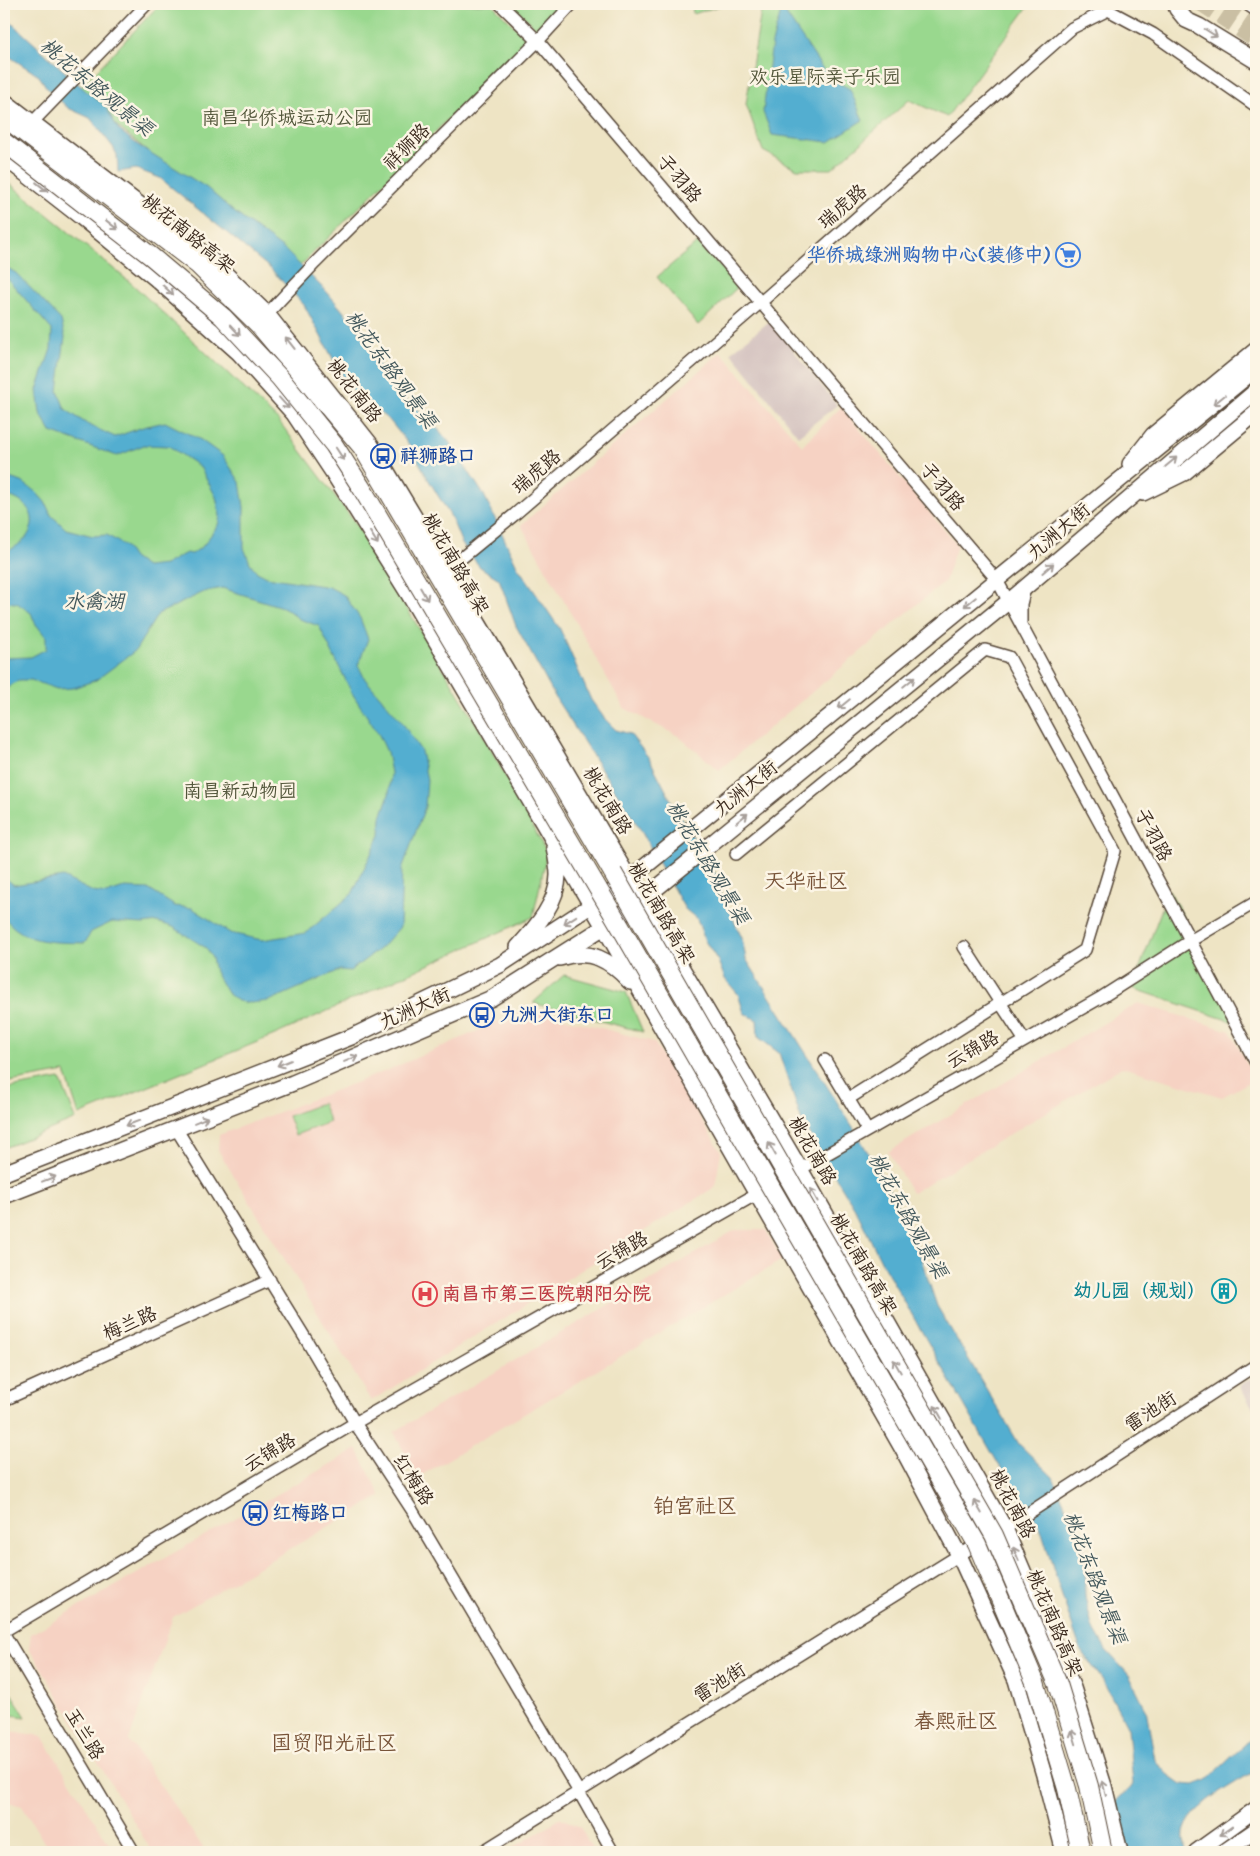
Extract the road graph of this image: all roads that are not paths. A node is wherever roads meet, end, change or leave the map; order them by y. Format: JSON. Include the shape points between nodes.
{"nodes":[{"id":1,"x":147,"y":4,"type":"edge"},
{"id":2,"x":500,"y":4,"type":"edge"},
{"id":3,"x":572,"y":4,"type":"edge"},
{"id":4,"x":1175,"y":4,"type":"edge"},
{"id":5,"x":1250,"y":4,"type":"edge"},
{"id":6,"x":1256,"y":8,"type":"edge"},
{"id":7,"x":538,"y":41,"type":"junction"},
{"id":8,"x":1256,"y":61,"type":"edge"},
{"id":9,"x":4,"y":101,"type":"edge"},
{"id":10,"x":1256,"y":106,"type":"edge"},
{"id":11,"x":4,"y":117,"type":"edge"},
{"id":12,"x":28,"y":127,"type":"junction"},
{"id":13,"x":4,"y":142,"type":"edge"},
{"id":14,"x":4,"y":157,"type":"edge"},
{"id":15,"x":761,"y":302,"type":"junction"},
{"id":16,"x":267,"y":314,"type":"junction"},
{"id":17,"x":1256,"y":350,"type":"edge"},
{"id":18,"x":1256,"y":369,"type":"edge"},
{"id":19,"x":1256,"y":391,"type":"edge"},
{"id":20,"x":1256,"y":413,"type":"edge"},
{"id":21,"x":1112,"y":487,"type":"junction"},
{"id":22,"x":1124,"y":502,"type":"junction"},
{"id":23,"x":447,"y":570,"type":"junction"},
{"id":24,"x":997,"y":580,"type":"junction"},
{"id":25,"x":1025,"y":588,"type":"junction"},
{"id":26,"x":1009,"y":601,"type":"junction"},
{"id":27,"x":1021,"y":624,"type":"junction"},
{"id":28,"x":552,"y":839,"type":"junction"},
{"id":29,"x":736,"y":854,"type":"dead end"},
{"id":30,"x":630,"y":879,"type":"junction"},
{"id":31,"x":665,"y":882,"type":"junction"},
{"id":32,"x":642,"y":900,"type":"junction"},
{"id":33,"x":1256,"y":902,"type":"edge"},
{"id":34,"x":592,"y":906,"type":"junction"},
{"id":35,"x":604,"y":927,"type":"junction"},
{"id":36,"x":662,"y":933,"type":"junction"},
{"id":37,"x":1190,"y":941,"type":"junction"},
{"id":38,"x":964,"y":947,"type":"dead end"},
{"id":39,"x":500,"y":965,"type":"junction"},
{"id":40,"x":492,"y":998,"type":"junction"},
{"id":41,"x":646,"y":999,"type":"junction"},
{"id":42,"x":1001,"y":1003,"type":"junction"},
{"id":43,"x":1025,"y":1041,"type":"junction"},
{"id":44,"x":825,"y":1060,"type":"dead end"},
{"id":45,"x":1256,"y":1063,"type":"edge"},
{"id":46,"x":848,"y":1099,"type":"junction"},
{"id":47,"x":177,"y":1130,"type":"junction"},
{"id":48,"x":864,"y":1132,"type":"junction"},
{"id":49,"x":805,"y":1166,"type":"junction"},
{"id":50,"x":4,"y":1173,"type":"edge"},
{"id":51,"x":758,"y":1194,"type":"junction"},
{"id":52,"x":4,"y":1196,"type":"edge"},
{"id":53,"x":270,"y":1280,"type":"junction"},
{"id":54,"x":1256,"y":1364,"type":"edge"},
{"id":55,"x":4,"y":1400,"type":"edge"},
{"id":56,"x":355,"y":1423,"type":"junction"},
{"id":57,"x":1000,"y":1532,"type":"junction"},
{"id":58,"x":977,"y":1544,"type":"junction"},
{"id":59,"x":959,"y":1555,"type":"junction"},
{"id":60,"x":4,"y":1632,"type":"edge"},
{"id":61,"x":579,"y":1792,"type":"junction"},
{"id":62,"x":1256,"y":1809,"type":"edge"},
{"id":63,"x":1111,"y":1816,"type":"junction"},
{"id":64,"x":1256,"y":1830,"type":"edge"},
{"id":65,"x":1062,"y":1846,"type":"edge"},
{"id":66,"x":134,"y":1852,"type":"edge"},
{"id":67,"x":482,"y":1852,"type":"edge"},
{"id":68,"x":613,"y":1852,"type":"edge"},
{"id":69,"x":1081,"y":1852,"type":"edge"},
{"id":70,"x":1104,"y":1852,"type":"edge"},
{"id":71,"x":1120,"y":1852,"type":"edge"},
{"id":72,"x":1196,"y":1852,"type":"edge"},
{"id":73,"x":1224,"y":1852,"type":"edge"}],
"edges":[{"from":1,"to":12,"type":"street"},
{"from":2,"to":7,"type":"street","name":"子羽路"},
{"from":3,"to":7,"type":"street","name":"祥狮路"},
{"from":4,"to":8,"type":"main road","one_way":true,"via":[[1186,20]]},
{"from":5,"to":6,"type":"main road"},
{"from":7,"to":15,"type":"street","name":"子羽路"},
{"from":7,"to":16,"type":"street","name":"祥狮路"},
{"from":9,"to":12,"type":"main road","name":"桃花南路"},
{"from":10,"to":15,"type":"street","name":"瑞虎路","via":[[1153,34],[1108,10],[1072,28]]},
{"from":11,"to":12,"type":"highway","name":"桃花南路高架"},
{"from":12,"to":16,"type":"main road","name":"桃花南路","via":[[208,257]]},
{"from":57,"to":12,"type":"highway","name":"桃花南路高架","one_way":true,"bridge":true,"via":[[362,447],[258,324],[198,265]]},
{"from":13,"to":58,"type":"highway","one_way":true,"bridge":true,"via":[[152,256],[223,317],[280,378],[334,445],[620,926]]},
{"from":14,"to":28,"type":"main road","one_way":true,"via":[[155,278],[239,352],[294,414],[408,593]]},
{"from":15,"to":23,"type":"street","name":"瑞虎路"},
{"from":15,"to":24,"type":"street","name":"子羽路"},
{"from":23,"to":16,"type":"main road","name":"桃花南路","one_way":true,"via":[[371,445]]},
{"from":17,"to":21,"type":"main road","via":[[1153,435]]},
{"from":18,"to":21,"type":"main road","name":"九洲大街","one_way":true},
{"from":22,"to":19,"type":"main road","name":"九洲大街","one_way":true},
{"from":20,"to":22,"type":"main road","via":[[1184,473]]},
{"from":21,"to":24,"type":"main road","name":"九洲大街"},
{"from":25,"to":22,"type":"main road","name":"九洲大街","one_way":true},
{"from":23,"to":30,"type":"main road","name":"桃花南路"},
{"from":24,"to":26,"type":"street","name":"子羽路"},
{"from":24,"to":30,"type":"main road","name":"九洲大街","one_way":true},
{"from":25,"to":26,"type":"main road","name":"九洲大街"},
{"from":25,"to":27,"type":"street"},
{"from":26,"to":27,"type":"street","name":"子羽路"},
{"from":31,"to":26,"type":"main road","name":"九洲大街","one_way":true},
{"from":27,"to":37,"type":"street","name":"子羽路"},
{"from":28,"to":34,"type":"main road"},
{"from":28,"to":39,"type":"main road","via":[[558,877],[556,890],[535,928]]},
{"from":29,"to":42,"type":"street","via":[[985,650],[1009,657],[1115,851],[1085,950]]},
{"from":30,"to":32,"type":"main road","name":"桃花南路"},
{"from":30,"to":34,"type":"main road","name":"九洲大街"},
{"from":31,"to":32,"type":"main road","name":"九洲大街"},
{"from":31,"to":36,"type":"main road","via":[[657,905]]},
{"from":32,"to":35,"type":"main road","name":"九洲大街"},
{"from":32,"to":36,"type":"main road","name":"桃花南路"},
{"from":33,"to":37,"type":"street","name":"云锦路"},
{"from":34,"to":35,"type":"main road"},
{"from":34,"to":39,"type":"main road","name":"九洲大街","one_way":true},
{"from":35,"to":40,"type":"main road","name":"九洲大街"},
{"from":35,"to":41,"type":"main road"},
{"from":36,"to":49,"type":"main road","name":"桃花南路"},
{"from":37,"to":43,"type":"street","name":"云锦路","via":[[1102,998]]},
{"from":37,"to":45,"type":"street","name":"子羽路"},
{"from":38,"to":42,"type":"street"},
{"from":39,"to":50,"type":"main road","name":"九洲大街","one_way":true,"via":[[350,1037]]},
{"from":40,"to":41,"type":"main road","via":[[562,957],[579,954],[596,955],[606,961]]},
{"from":47,"to":40,"type":"main road","name":"九洲大街","one_way":true},
{"from":41,"to":51,"type":"main road"},
{"from":42,"to":43,"type":"street"},
{"from":42,"to":46,"type":"street"},
{"from":43,"to":48,"type":"street","name":"云锦路"},
{"from":44,"to":46,"type":"street"},
{"from":46,"to":48,"type":"street"},
{"from":52,"to":47,"type":"main road","name":"九洲大街","one_way":true},
{"from":47,"to":53,"type":"street","name":"红梅路"},
{"from":48,"to":49,"type":"street","name":"云锦路"},
{"from":49,"to":51,"type":"street","name":"云锦路"},
{"from":57,"to":49,"type":"main road","name":"桃花南路","one_way":true},
{"from":51,"to":56,"type":"street","name":"云锦路"},
{"from":51,"to":59,"type":"main road"},
{"from":53,"to":55,"type":"street","name":"梅兰路"},
{"from":53,"to":56,"type":"street","name":"红梅路"},
{"from":54,"to":57,"type":"street","name":"雷池街"},
{"from":56,"to":60,"type":"street","name":"云锦路"},
{"from":56,"to":61,"type":"street","name":"红梅路","via":[[412,1510]]},
{"from":63,"to":57,"type":"main road","name":"桃花南路","one_way":true,"via":[[1073,1688]]},
{"from":70,"to":57,"type":"highway","name":"桃花南路高架","one_way":true,"bridge":true,"via":[[1089,1786],[1058,1684]]},
{"from":58,"to":59,"type":"street","name":"雷池街"},
{"from":58,"to":69,"type":"highway","bridge":true,"via":[[1035,1682],[1067,1790]]},
{"from":59,"to":61,"type":"street","name":"雷池街"},
{"from":59,"to":65,"type":"main road","via":[[1016,1680]]},
{"from":60,"to":66,"type":"street","name":"玉兰路"},
{"from":61,"to":67,"type":"street","name":"雷池街"},
{"from":61,"to":68,"type":"street","name":"红梅路"},
{"from":62,"to":72,"type":"main road","one_way":true},
{"from":63,"to":65,"type":"main road"},
{"from":63,"to":71,"type":"main road","name":"桃花南路"},
{"from":64,"to":73,"type":"main road"}]}
